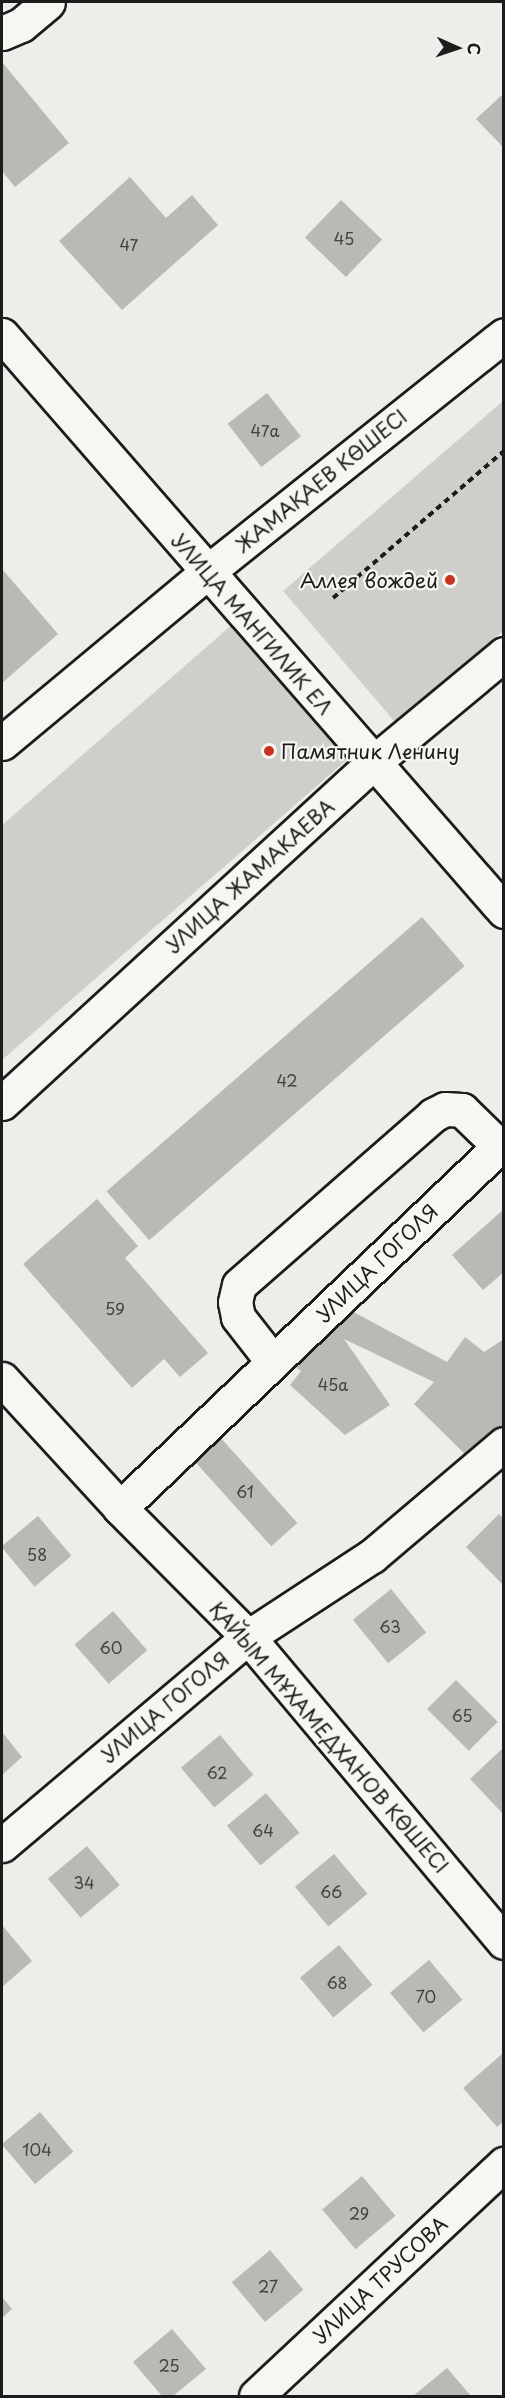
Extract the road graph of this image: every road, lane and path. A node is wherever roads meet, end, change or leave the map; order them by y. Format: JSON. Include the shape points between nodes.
{"nodes":[{"id":1,"x":48,"y":2,"type":"edge"},
{"id":2,"x":2,"y":33,"type":"edge"},
{"id":3,"x":2,"y":335,"type":"edge"},
{"id":4,"x":504,"y":335,"type":"edge"},
{"id":5,"x":504,"y":451,"type":"edge"},
{"id":6,"x":206,"y":573,"type":"junction"},
{"id":7,"x":333,"y":598,"type":"dead end"},
{"id":8,"x":504,"y":654,"type":"edge"},
{"id":9,"x":2,"y":743,"type":"edge"},
{"id":10,"x":374,"y":762,"type":"junction"},
{"id":11,"x":504,"y":911,"type":"edge"},
{"id":12,"x":2,"y":1103,"type":"edge"},
{"id":13,"x":501,"y":1144,"type":"edge"},
{"id":14,"x":273,"y":1362,"type":"junction"},
{"id":15,"x":2,"y":1380,"type":"edge"},
{"id":16,"x":504,"y":1444,"type":"edge"},
{"id":17,"x":120,"y":1508,"type":"junction"},
{"id":18,"x":248,"y":1637,"type":"junction"},
{"id":19,"x":2,"y":1845,"type":"edge"},
{"id":20,"x":504,"y":1942,"type":"edge"},
{"id":21,"x":504,"y":2164,"type":"edge"},
{"id":22,"x":256,"y":2397,"type":"edge"}],
"edges":[{"from":1,"to":2,"type":"street","via":[[21,26]]},
{"from":3,"to":6,"type":"street","name":"УЛИЦА МАНГИЛИК ЕЛ"},
{"from":4,"to":6,"type":"street","name":"ЖАМАҚАЕВ КӨШЕСІ"},
{"from":5,"to":7,"type":"path"},
{"from":6,"to":9,"type":"street","name":"ЖАМАҚАЕВ КӨШЕСІ"},
{"from":6,"to":10,"type":"street","name":"УЛИЦА МАНГИЛИК ЕЛ"},
{"from":8,"to":10,"type":"street","name":"УЛИЦА ЖАМАКАЕВА"},
{"from":10,"to":11,"type":"street","name":"УЛИЦА МАНГИЛИК ЕЛ"},
{"from":10,"to":12,"type":"street","name":"УЛИЦА ЖАМАКАЕВА"},
{"from":13,"to":14,"type":"street","name":"УЛИЦА ГОГОЛЯ"},
{"from":13,"to":14,"type":"street","via":[[462,1110],[433,1115],[239,1285],[235,1302],[238,1317]]},
{"from":14,"to":17,"type":"street","name":"УЛИЦА ГОГОЛЯ"},
{"from":15,"to":17,"type":"street","name":"ҚАЙЫМ МҰХАМЕДХАНОВ КӨШЕСІ"},
{"from":16,"to":18,"type":"street","name":"УЛИЦА ГОГОЛЯ","via":[[372,1556]]},
{"from":17,"to":18,"type":"street","name":"ҚАЙЫМ МҰХАМЕДХАНОВ КӨШЕСІ"},
{"from":18,"to":19,"type":"street","name":"УЛИЦА ГОГОЛЯ"},
{"from":18,"to":20,"type":"street","name":"ҚАЙЫМ МҰХАМЕДХАНОВ КӨШЕСІ"},
{"from":21,"to":22,"type":"street","name":"УЛИЦА ТРУСОВА"}]}
